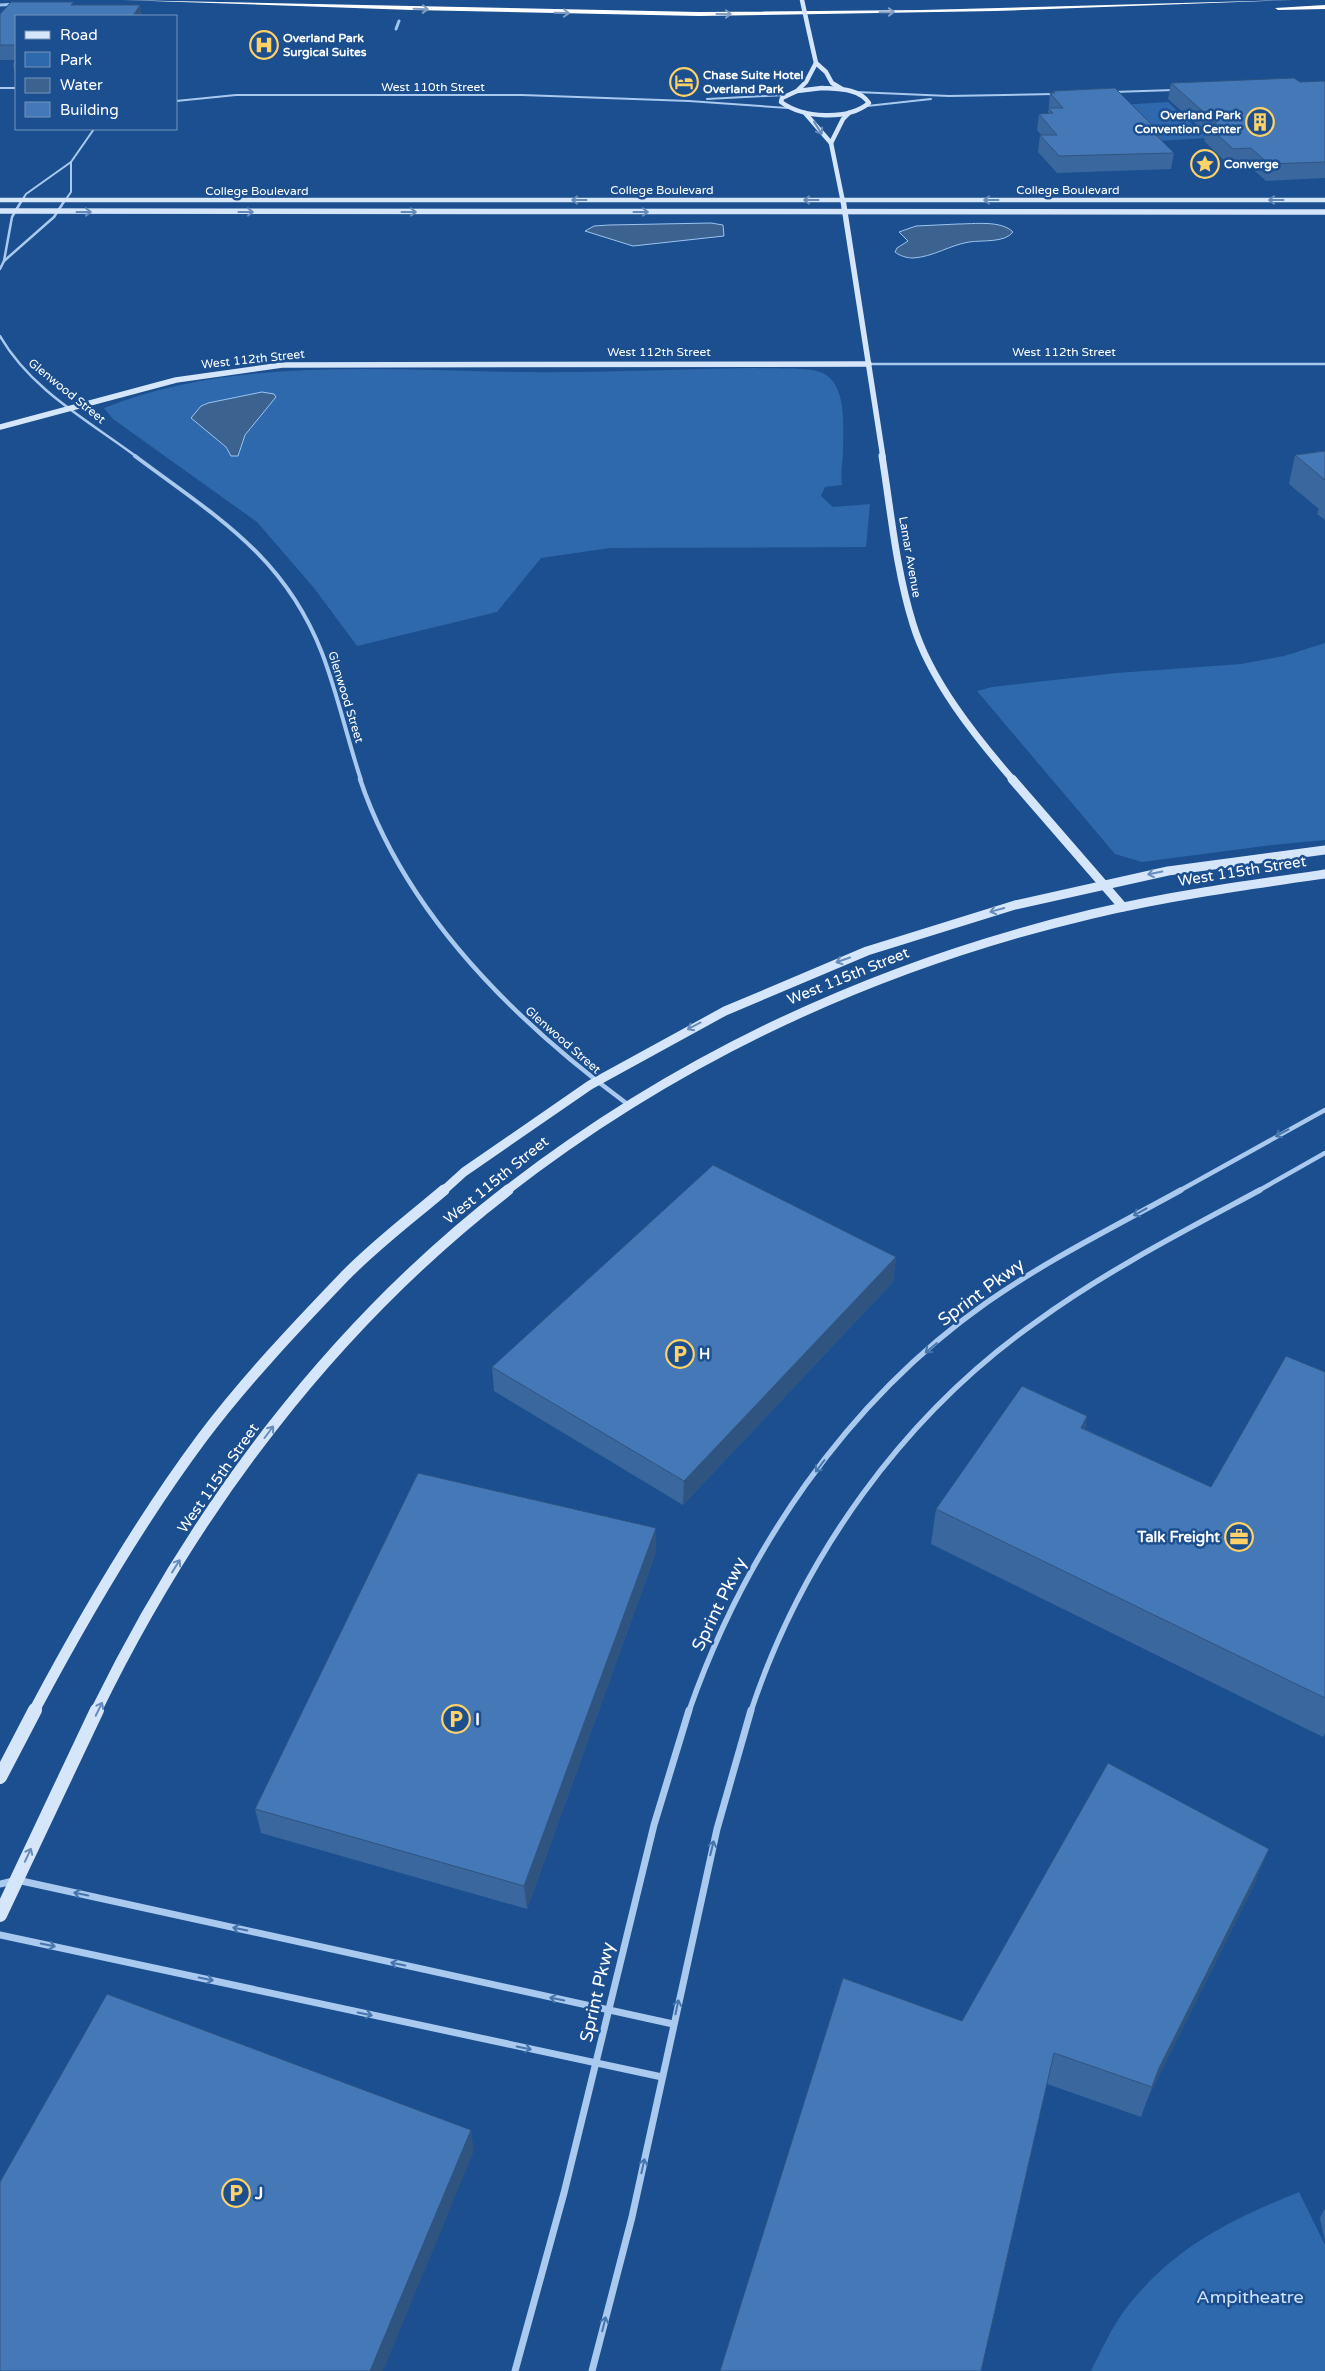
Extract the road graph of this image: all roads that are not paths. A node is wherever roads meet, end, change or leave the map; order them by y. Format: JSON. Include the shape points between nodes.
{"nodes":[{"id":1,"x":125,"y":0,"type":"edge"},
{"id":2,"x":189,"y":0,"type":"edge"},
{"id":3,"x":375,"y":0,"type":"edge"},
{"id":4,"x":802,"y":0,"type":"edge"},
{"id":5,"x":1089,"y":0,"type":"edge"},
{"id":6,"x":1291,"y":0,"type":"edge"},
{"id":7,"x":267,"y":4,"type":"junction"},
{"id":8,"x":543,"y":4,"type":"dead end"},
{"id":9,"x":563,"y":5,"type":"dead end"},
{"id":10,"x":602,"y":5,"type":"dead end"},
{"id":11,"x":792,"y":6,"type":"dead end"},
{"id":12,"x":1097,"y":7,"type":"junction"},
{"id":13,"x":1325,"y":7,"type":"edge"},
{"id":14,"x":816,"y":63,"type":"junction"},
{"id":15,"x":0,"y":88,"type":"edge"},
{"id":16,"x":15,"y":88,"type":"edge"},
{"id":17,"x":798,"y":90,"type":"junction"},
{"id":18,"x":845,"y":90,"type":"junction"},
{"id":19,"x":1177,"y":90,"type":"edge"},
{"id":20,"x":855,"y":92,"type":"junction"},
{"id":21,"x":1105,"y":93,"type":"edge"},
{"id":22,"x":1060,"y":94,"type":"edge"},
{"id":23,"x":785,"y":95,"type":"junction"},
{"id":24,"x":949,"y":96,"type":"junction"},
{"id":25,"x":689,"y":100,"type":"junction"},
{"id":26,"x":178,"y":101,"type":"edge"},
{"id":27,"x":867,"y":106,"type":"junction"},
{"id":28,"x":788,"y":108,"type":"junction"},
{"id":29,"x":805,"y":113,"type":"junction"},
{"id":30,"x":849,"y":113,"type":"junction"},
{"id":31,"x":93,"y":130,"type":"edge"},
{"id":32,"x":831,"y":143,"type":"junction"},
{"id":33,"x":71,"y":162,"type":"junction"},
{"id":34,"x":0,"y":200,"type":"edge"},
{"id":35,"x":843,"y":200,"type":"junction"},
{"id":36,"x":1325,"y":200,"type":"edge"},
{"id":37,"x":22,"y":201,"type":"junction"},
{"id":38,"x":65,"y":201,"type":"junction"},
{"id":39,"x":0,"y":211,"type":"edge"},
{"id":40,"x":17,"y":211,"type":"junction"},
{"id":41,"x":57,"y":212,"type":"junction"},
{"id":42,"x":845,"y":212,"type":"junction"},
{"id":43,"x":1325,"y":212,"type":"edge"},
{"id":44,"x":4,"y":261,"type":"junction"},
{"id":45,"x":0,"y":269,"type":"edge"},
{"id":46,"x":0,"y":336,"type":"edge"},
{"id":47,"x":869,"y":364,"type":"junction"},
{"id":48,"x":1325,"y":364,"type":"edge"},
{"id":49,"x":70,"y":408,"type":"junction"},
{"id":50,"x":0,"y":427,"type":"edge"},
{"id":51,"x":1325,"y":850,"type":"edge"},
{"id":52,"x":1325,"y":874,"type":"edge"},
{"id":53,"x":1104,"y":884,"type":"junction"},
{"id":54,"x":1123,"y":907,"type":"junction"},
{"id":55,"x":594,"y":1081,"type":"junction"},
{"id":56,"x":626,"y":1103,"type":"junction"},
{"id":57,"x":1325,"y":1110,"type":"edge"},
{"id":58,"x":1325,"y":1154,"type":"edge"},
{"id":59,"x":0,"y":1777,"type":"edge"},
{"id":60,"x":17,"y":1880,"type":"junction"},
{"id":61,"x":0,"y":1884,"type":"edge"},
{"id":62,"x":0,"y":1915,"type":"edge"},
{"id":63,"x":0,"y":1935,"type":"edge"},
{"id":64,"x":608,"y":2011,"type":"junction"},
{"id":65,"x":673,"y":2024,"type":"junction"},
{"id":66,"x":596,"y":2063,"type":"junction"},
{"id":67,"x":662,"y":2077,"type":"junction"},
{"id":68,"x":515,"y":2371,"type":"edge"},
{"id":69,"x":592,"y":2371,"type":"edge"}],
"edges":[{"from":1,"to":7,"type":"highway"},
{"from":2,"to":7,"type":"highway"},
{"from":3,"to":8,"type":"highway"},
{"from":4,"to":14,"type":"street","bridge":true},
{"from":5,"to":11,"type":"highway"},
{"from":6,"to":12,"type":"highway"},
{"from":7,"to":12,"type":"highway","one_way":true,"via":[[697,14]]},
{"from":9,"to":10,"type":"highway"},
{"from":12,"to":13,"type":"highway","via":[[1130,11]]},
{"from":14,"to":17,"type":"street"},
{"from":14,"to":18,"type":"street","via":[[832,83]]},
{"from":15,"to":16,"type":"street"},
{"from":17,"to":18,"type":"street"},
{"from":17,"to":23,"type":"street"},
{"from":18,"to":20,"type":"street"},
{"from":19,"to":21,"type":"street"},
{"from":20,"to":24,"type":"street"},
{"from":20,"to":27,"type":"street","via":[[868,100]]},
{"from":22,"to":24,"type":"street"},
{"from":23,"to":25,"type":"street","name":"West 110th Street"},
{"from":23,"to":28,"type":"street","via":[[781,102]]},
{"from":24,"to":27,"type":"street"},
{"from":25,"to":26,"type":"street","name":"West 110th Street","via":[[556,96],[236,95]]},
{"from":25,"to":28,"type":"street","name":"West 110th Street"},
{"from":27,"to":30,"type":"street"},
{"from":28,"to":29,"type":"street"},
{"from":29,"to":30,"type":"street"},
{"from":29,"to":32,"type":"street","name":"Lamar Avenue","one_way":true},
{"from":30,"to":32,"type":"street","via":[[843,117],[838,135]]},
{"from":31,"to":33,"type":"street"},
{"from":32,"to":35,"type":"street","name":"Lamar Avenue"},
{"from":33,"to":37,"type":"street","via":[[26,194]]},
{"from":33,"to":38,"type":"street","via":[[71,192]]},
{"from":34,"to":37,"type":"street","name":"College Boulevard"},
{"from":36,"to":35,"type":"street","name":"College Boulevard","one_way":true},
{"from":35,"to":38,"type":"street","name":"College Boulevard","one_way":true},
{"from":35,"to":42,"type":"street","name":"Lamar Avenue"},
{"from":37,"to":38,"type":"street","name":"College Boulevard"},
{"from":37,"to":40,"type":"street"},
{"from":38,"to":41,"type":"street"},
{"from":39,"to":40,"type":"street","name":"College Boulevard"},
{"from":40,"to":41,"type":"street","name":"College Boulevard"},
{"from":40,"to":44,"type":"street","via":[[12,217]]},
{"from":41,"to":42,"type":"street","name":"College Boulevard","one_way":true},
{"from":41,"to":44,"type":"street"},
{"from":42,"to":43,"type":"street","name":"College Boulevard"},
{"from":42,"to":47,"type":"street","name":"Lamar Avenue"},
{"from":44,"to":45,"type":"street"},
{"from":46,"to":49,"type":"street","name":"Glenwood Street","via":[[32,379]]},
{"from":47,"to":48,"type":"street","name":"West 112th Street"},
{"from":47,"to":49,"type":"street","name":"West 112th Street","via":[[282,365],[204,374]]},
{"from":47,"to":53,"type":"street","name":"Lamar Avenue","via":[[901,577],[923,650],[952,702],[975,734]]},
{"from":49,"to":50,"type":"street","name":"West 112th Street"},
{"from":49,"to":55,"type":"street","name":"Glenwood Street","via":[[218,515],[275,570],[315,633],[331,676],[369,807],[387,849],[438,921],[487,981],[526,1023]]},
{"from":51,"to":53,"type":"street","name":"West 115th Street","one_way":true,"via":[[1212,864]]},
{"from":52,"to":54,"type":"street","name":"West 115th Street"},
{"from":53,"to":54,"type":"street","name":"Lamar Avenue"},
{"from":53,"to":55,"type":"street","name":"West 115th Street","one_way":true,"via":[[943,926],[832,964],[716,1014]]},
{"from":54,"to":56,"type":"street","name":"West 115th Street","via":[[1020,932],[862,985],[750,1033]]},
{"from":55,"to":56,"type":"street","name":"Glenwood Street"},
{"from":55,"to":59,"type":"street","name":"West 115th Street","via":[[473,1163],[416,1210],[296,1326],[238,1392],[146,1516],[98,1593]]},
{"from":60,"to":56,"type":"street","name":"West 115th Street","one_way":true,"via":[[122,1663],[169,1577],[215,1504],[279,1418],[339,1346],[409,1273],[465,1222],[547,1157]]},
{"from":57,"to":64,"type":"street","name":"Sprint Pkwy","one_way":true,"via":[[1005,1290],[925,1353],[858,1420],[827,1458],[772,1533],[721,1630],[701,1678],[664,1787]]},
{"from":65,"to":58,"type":"street","one_way":true,"via":[[724,1797],[757,1694],[805,1585],[840,1526],[880,1472],[970,1375],[1040,1318]]},
{"from":60,"to":61,"type":"street"},
{"from":60,"to":62,"type":"street","name":"West 115th Street"},
{"from":64,"to":60,"type":"street","one_way":true},
{"from":63,"to":66,"type":"street","one_way":true},
{"from":64,"to":65,"type":"street"},
{"from":64,"to":66,"type":"street","name":"Sprint Pkwy"},
{"from":65,"to":67,"type":"street"},
{"from":66,"to":67,"type":"street"},
{"from":66,"to":68,"type":"street","name":"Sprint Pkwy"},
{"from":69,"to":67,"type":"street","one_way":true,"via":[[632,2215]]}]}
